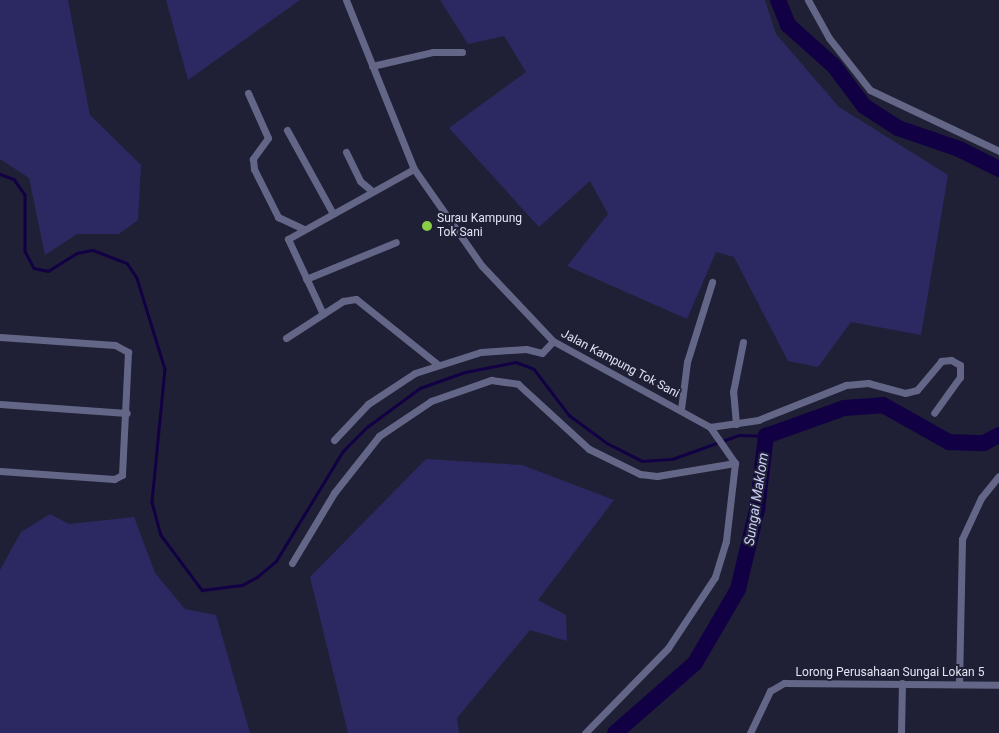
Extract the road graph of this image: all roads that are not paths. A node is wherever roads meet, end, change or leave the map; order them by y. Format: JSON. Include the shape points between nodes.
{"nodes":[{"id":1,"x":346,"y":0,"type":"edge"},
{"id":2,"x":808,"y":0,"type":"edge"},
{"id":3,"x":462,"y":52,"type":"dead end"},
{"id":4,"x":372,"y":66,"type":"junction"},
{"id":5,"x":248,"y":93,"type":"dead end"},
{"id":6,"x":287,"y":130,"type":"dead end"},
{"id":7,"x":999,"y":151,"type":"edge"},
{"id":8,"x":346,"y":152,"type":"dead end"},
{"id":9,"x":414,"y":169,"type":"junction"},
{"id":10,"x":372,"y":191,"type":"junction"},
{"id":11,"x":332,"y":212,"type":"junction"},
{"id":12,"x":302,"y":228,"type":"junction"},
{"id":13,"x":396,"y":242,"type":"dead end"},
{"id":14,"x":306,"y":279,"type":"junction"},
{"id":15,"x":712,"y":282,"type":"dead end"},
{"id":16,"x":324,"y":314,"type":"junction"},
{"id":17,"x":0,"y":337,"type":"edge"},
{"id":18,"x":286,"y":338,"type":"dead end"},
{"id":19,"x":553,"y":341,"type":"junction"},
{"id":20,"x":743,"y":342,"type":"dead end"},
{"id":21,"x":437,"y":364,"type":"junction"},
{"id":22,"x":0,"y":404,"type":"edge"},
{"id":23,"x":681,"y":409,"type":"junction"},
{"id":24,"x":934,"y":412,"type":"dead end"},
{"id":25,"x":127,"y":413,"type":"junction"},
{"id":26,"x":736,"y":424,"type":"junction"},
{"id":27,"x":712,"y":429,"type":"junction"},
{"id":28,"x":334,"y":440,"type":"dead end"},
{"id":29,"x":735,"y":463,"type":"junction"},
{"id":30,"x":0,"y":470,"type":"edge"},
{"id":31,"x":999,"y":476,"type":"edge"},
{"id":32,"x":292,"y":563,"type":"dead end"},
{"id":33,"x":902,"y":684,"type":"junction"},
{"id":34,"x":959,"y":684,"type":"junction"},
{"id":35,"x":999,"y":685,"type":"edge"},
{"id":36,"x":585,"y":733,"type":"edge"},
{"id":37,"x":750,"y":733,"type":"edge"},
{"id":38,"x":901,"y":733,"type":"edge"}],
"edges":[{"from":1,"to":4,"type":"street","name":"Jalan Kampung Tok Sani"},
{"from":2,"to":7,"type":"street","via":[[829,38],[870,90]]},
{"from":3,"to":4,"type":"street","via":[[434,52]]},
{"from":4,"to":9,"type":"street","name":"Jalan Kampung Tok Sani"},
{"from":5,"to":12,"type":"street","via":[[268,138],[254,159],[254,169],[278,217]]},
{"from":6,"to":11,"type":"street"},
{"from":8,"to":10,"type":"street","via":[[360,180]]},
{"from":9,"to":10,"type":"street"},
{"from":9,"to":19,"type":"street","name":"Jalan Kampung Tok Sani","via":[[482,266]]},
{"from":10,"to":11,"type":"street"},
{"from":11,"to":12,"type":"street"},
{"from":12,"to":14,"type":"street","via":[[288,239]]},
{"from":13,"to":14,"type":"street"},
{"from":14,"to":16,"type":"street"},
{"from":15,"to":23,"type":"street","via":[[687,362]]},
{"from":16,"to":18,"type":"street"},
{"from":16,"to":21,"type":"street","via":[[343,301],[364,302]]},
{"from":17,"to":25,"type":"street","via":[[126,349]]},
{"from":19,"to":21,"type":"street","via":[[542,353],[505,349]]},
{"from":19,"to":23,"type":"street","name":"Jalan Kampung Tok Sani"},
{"from":20,"to":26,"type":"street","via":[[733,392]]},
{"from":21,"to":28,"type":"street","via":[[368,404]]},
{"from":22,"to":25,"type":"street"},
{"from":23,"to":27,"type":"street","name":"Jalan Kampung Tok Sani"},
{"from":24,"to":26,"type":"street","via":[[960,377],[960,365],[951,360],[941,361],[917,390],[905,393],[868,383],[846,385],[777,413]]},
{"from":25,"to":30,"type":"street","via":[[122,475],[114,479]]},
{"from":26,"to":27,"type":"street"},
{"from":27,"to":29,"type":"street","name":"Jalan Kampung Tok Sani","via":[[732,454]]},
{"from":29,"to":32,"type":"street","via":[[657,476],[640,474],[588,449],[518,384],[491,380],[431,401],[379,436],[334,493]]},
{"from":29,"to":36,"type":"street","name":"Jalan Kampung Tok Sani","via":[[726,541],[699,605],[668,648]]},
{"from":31,"to":34,"type":"street","via":[[981,498],[962,539]]},
{"from":33,"to":34,"type":"street","name":"Lorong Perusahaan Sungai Lokan 5"},
{"from":33,"to":37,"type":"street","name":"Lorong Perusahaan Sungai Lokan 5","via":[[784,683],[770,691]]},
{"from":33,"to":38,"type":"street"},
{"from":34,"to":35,"type":"street","name":"Lorong Perusahaan Sungai Lokan 5"}]}
